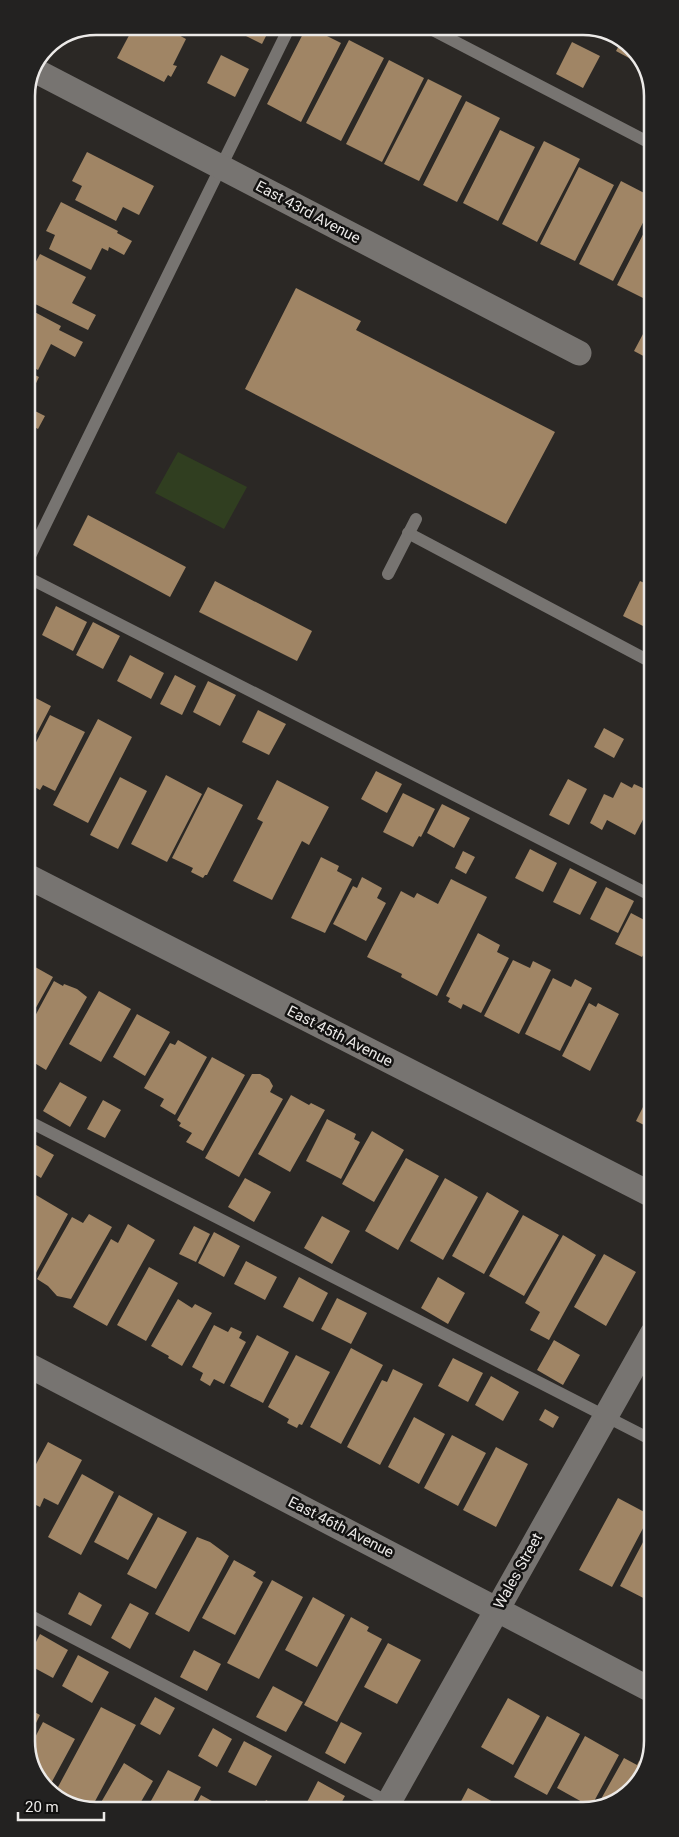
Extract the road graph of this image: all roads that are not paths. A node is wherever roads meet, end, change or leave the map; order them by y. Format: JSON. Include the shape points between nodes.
{"nodes":[{"id":1,"x":286,"y":35,"type":"edge"},
{"id":2,"x":442,"y":35,"type":"edge"},
{"id":3,"x":40,"y":73,"type":"edge"},
{"id":4,"x":644,"y":139,"type":"edge"},
{"id":5,"x":222,"y":167,"type":"junction"},
{"id":6,"x":579,"y":353,"type":"dead end"},
{"id":7,"x":416,"y":519,"type":"dead end"},
{"id":8,"x":408,"y":533,"type":"junction"},
{"id":9,"x":35,"y":546,"type":"edge"},
{"id":10,"x":388,"y":574,"type":"dead end"},
{"id":11,"x":35,"y":581,"type":"edge"},
{"id":12,"x":644,"y":658,"type":"edge"},
{"id":13,"x":35,"y":880,"type":"edge"},
{"id":14,"x":644,"y":892,"type":"edge"},
{"id":15,"x":35,"y":1125,"type":"edge"},
{"id":16,"x":644,"y":1191,"type":"edge"},
{"id":17,"x":644,"y":1348,"type":"edge"},
{"id":18,"x":35,"y":1369,"type":"edge"},
{"id":19,"x":605,"y":1416,"type":"junction"},
{"id":20,"x":644,"y":1436,"type":"edge"},
{"id":21,"x":497,"y":1609,"type":"junction"},
{"id":22,"x":35,"y":1619,"type":"edge"},
{"id":23,"x":644,"y":1685,"type":"edge"},
{"id":24,"x":383,"y":1802,"type":"edge"},
{"id":25,"x":395,"y":1802,"type":"edge"}],
"edges":[{"from":1,"to":5,"type":"lane"},
{"from":2,"to":4,"type":"lane"},
{"from":3,"to":5,"type":"street","name":"East 43rd Avenue"},
{"from":5,"to":6,"type":"street","name":"East 43rd Avenue"},
{"from":5,"to":9,"type":"lane"},
{"from":7,"to":8,"type":"lane"},
{"from":8,"to":10,"type":"lane"},
{"from":8,"to":12,"type":"lane"},
{"from":11,"to":14,"type":"lane"},
{"from":13,"to":16,"type":"street","name":"East 45th Avenue"},
{"from":15,"to":19,"type":"lane"},
{"from":17,"to":19,"type":"street","name":"Wales Street"},
{"from":18,"to":21,"type":"street","name":"East 46th Avenue"},
{"from":19,"to":20,"type":"lane"},
{"from":19,"to":21,"type":"street","name":"Wales Street"},
{"from":21,"to":23,"type":"street","name":"East 46th Avenue"},
{"from":21,"to":25,"type":"street","name":"Wales Street"},
{"from":22,"to":24,"type":"lane"}]}
